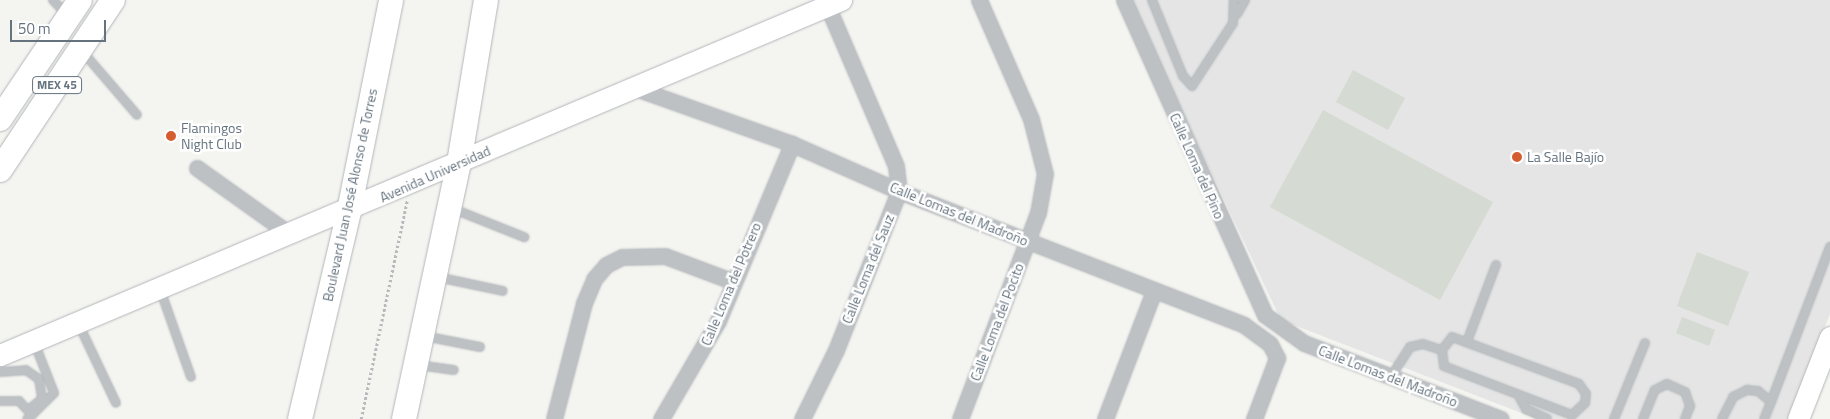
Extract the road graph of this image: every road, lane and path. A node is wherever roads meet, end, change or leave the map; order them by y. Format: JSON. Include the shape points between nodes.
{"nodes":[{"id":1,"x":113,"y":0,"type":"edge"},
{"id":2,"x":391,"y":0,"type":"edge"},
{"id":3,"x":486,"y":0,"type":"edge"},
{"id":4,"x":979,"y":0,"type":"edge"},
{"id":5,"x":1124,"y":0,"type":"edge"},
{"id":6,"x":1152,"y":0,"type":"edge"},
{"id":7,"x":1234,"y":0,"type":"edge"},
{"id":8,"x":1245,"y":0,"type":"edge"},
{"id":9,"x":832,"y":2,"type":"edge"},
{"id":10,"x":67,"y":6,"type":"edge"},
{"id":11,"x":1236,"y":15,"type":"junction"},
{"id":12,"x":80,"y":50,"type":"junction"},
{"id":13,"x":635,"y":88,"type":"junction"},
{"id":14,"x":137,"y":115,"type":"dead end"},
{"id":15,"x":0,"y":119,"type":"edge"},
{"id":16,"x":792,"y":144,"type":"junction"},
{"id":17,"x":459,"y":163,"type":"junction"},
{"id":18,"x":197,"y":168,"type":"dead end"},
{"id":19,"x":0,"y":170,"type":"edge"},
{"id":20,"x":410,"y":185,"type":"junction"},
{"id":21,"x":899,"y":190,"type":"junction"},
{"id":22,"x":449,"y":207,"type":"junction"},
{"id":23,"x":349,"y":211,"type":"junction"},
{"id":24,"x":291,"y":235,"type":"junction"},
{"id":25,"x":524,"y":237,"type":"dead end"},
{"id":26,"x":1028,"y":241,"type":"junction"},
{"id":27,"x":1830,"y":247,"type":"edge"},
{"id":28,"x":1496,"y":265,"type":"dead end"},
{"id":29,"x":434,"y":276,"type":"junction"},
{"id":30,"x":732,"y":281,"type":"junction"},
{"id":31,"x":160,"y":288,"type":"junction"},
{"id":32,"x":503,"y":291,"type":"dead end"},
{"id":33,"x":1154,"y":291,"type":"junction"},
{"id":34,"x":78,"y":323,"type":"junction"},
{"id":35,"x":1278,"y":328,"type":"joint"},
{"id":36,"x":422,"y":336,"type":"junction"},
{"id":37,"x":1830,"y":337,"type":"edge"},
{"id":38,"x":1468,"y":339,"type":"junction"},
{"id":39,"x":34,"y":341,"type":"junction"},
{"id":40,"x":1644,"y":343,"type":"dead end"},
{"id":41,"x":480,"y":347,"type":"dead end"},
{"id":42,"x":1442,"y":350,"type":"junction"},
{"id":43,"x":0,"y":355,"type":"edge"},
{"id":44,"x":416,"y":365,"type":"junction"},
{"id":45,"x":454,"y":370,"type":"dead end"},
{"id":46,"x":0,"y":372,"type":"edge"},
{"id":47,"x":190,"y":377,"type":"dead end"},
{"id":48,"x":1390,"y":378,"type":"junction"},
{"id":49,"x":1519,"y":396,"type":"junction"},
{"id":50,"x":0,"y":401,"type":"edge"},
{"id":51,"x":1771,"y":402,"type":"junction"},
{"id":52,"x":116,"y":403,"type":"dead end"},
{"id":53,"x":29,"y":415,"type":"edge"},
{"id":54,"x":300,"y":419,"type":"edge"},
{"id":55,"x":361,"y":419,"type":"edge"},
{"id":56,"x":404,"y":419,"type":"edge"},
{"id":57,"x":554,"y":419,"type":"edge"},
{"id":58,"x":660,"y":419,"type":"edge"},
{"id":59,"x":802,"y":419,"type":"edge"},
{"id":60,"x":960,"y":419,"type":"edge"},
{"id":61,"x":1105,"y":419,"type":"edge"},
{"id":62,"x":1254,"y":419,"type":"edge"},
{"id":63,"x":1501,"y":419,"type":"edge"},
{"id":64,"x":1547,"y":419,"type":"edge"},
{"id":65,"x":1614,"y":419,"type":"edge"},
{"id":66,"x":1643,"y":419,"type":"edge"},
{"id":67,"x":1685,"y":419,"type":"edge"},
{"id":68,"x":1722,"y":419,"type":"edge"},
{"id":69,"x":1764,"y":419,"type":"edge"},
{"id":70,"x":1798,"y":419,"type":"edge"}],
"edges":[{"from":1,"to":12,"type":"main road","number":"MEX 45"},
{"from":2,"to":23,"type":"main road","name":"Boulevard Juan José Alonso de Torres"},
{"from":3,"to":17,"type":"main road"},
{"from":4,"to":26,"type":"street","name":"Calle Loma del Pocito","via":[[1042,154],[1043,191]]},
{"from":5,"to":35,"type":"street","name":"Calle Loma del Pino","via":[[1257,302]]},
{"from":6,"to":11,"type":"lane","via":[[1183,76],[1192,86]]},
{"from":7,"to":11,"type":"lane"},
{"from":8,"to":11,"type":"lane"},
{"from":9,"to":13,"type":"street","name":"Avenida Universidad"},
{"from":9,"to":21,"type":"street","name":"Calle Loma del Sauz","via":[[896,166]]},
{"from":10,"to":15,"type":"main road","number":"MEX 45"},
{"from":12,"to":14,"type":"lane"},
{"from":12,"to":19,"type":"main road","number":"MEX 45"},
{"from":13,"to":16,"type":"street","name":"Calle Lomas del Madroño"},
{"from":13,"to":17,"type":"street","name":"Avenida Universidad"},
{"from":16,"to":21,"type":"street","name":"Calle Lomas del Madroño"},
{"from":16,"to":30,"type":"street","name":"Calle Loma del Potrero"},
{"from":17,"to":20,"type":"street","name":"Avenida Universidad"},
{"from":17,"to":22,"type":"main road"},
{"from":18,"to":24,"type":"street"},
{"from":20,"to":23,"type":"street","name":"Avenida Universidad"},
{"from":20,"to":55,"type":"path"},
{"from":21,"to":26,"type":"street","name":"Calle Lomas del Madroño"},
{"from":21,"to":59,"type":"street","name":"Calle Loma del Sauz","via":[[836,350]]},
{"from":22,"to":25,"type":"lane"},
{"from":22,"to":29,"type":"main road"},
{"from":23,"to":24,"type":"street","name":"Avenida Universidad"},
{"from":23,"to":54,"type":"main road","name":"Boulevard Juan José Alonso de Torres"},
{"from":24,"to":31,"type":"street","name":"Avenida Universidad"},
{"from":26,"to":33,"type":"street","name":"Calle Lomas del Madroño"},
{"from":26,"to":60,"type":"street","name":"Calle Loma del Pocito"},
{"from":27,"to":51,"type":"lane"},
{"from":28,"to":38,"type":"lane"},
{"from":29,"to":32,"type":"lane"},
{"from":29,"to":36,"type":"main road"},
{"from":30,"to":57,"type":"street","via":[[665,256],[622,256],[606,265],[594,279],[584,303]]},
{"from":30,"to":58,"type":"street","name":"Calle Loma del Potrero","via":[[718,321]]},
{"from":31,"to":34,"type":"street","name":"Avenida Universidad"},
{"from":31,"to":47,"type":"lane"},
{"from":33,"to":61,"type":"street"},
{"from":33,"to":62,"type":"street","name":"Calle Lomas del Madroño","via":[[1244,325],[1276,351],[1277,365]]},
{"from":34,"to":39,"type":"street","name":"Avenida Universidad"},
{"from":34,"to":52,"type":"lane"},
{"from":35,"to":48,"type":"street","name":"Calle Lomas del Madroño","via":[[1304,344]]},
{"from":36,"to":41,"type":"lane"},
{"from":36,"to":44,"type":"main road"},
{"from":37,"to":70,"type":"street"},
{"from":38,"to":42,"type":"lane","via":[[1449,338]]},
{"from":38,"to":49,"type":"lane","via":[[1579,384],[1586,394],[1585,403],[1572,415]]},
{"from":39,"to":43,"type":"street","name":"Avenida Universidad"},
{"from":39,"to":53,"type":"lane","via":[[54,393]]},
{"from":40,"to":65,"type":"lane"},
{"from":42,"to":48,"type":"lane","via":[[1423,344],[1410,347]]},
{"from":42,"to":49,"type":"lane","via":[[1444,366]]},
{"from":44,"to":45,"type":"lane"},
{"from":44,"to":56,"type":"main road"},
{"from":46,"to":53,"type":"lane","via":[[26,370],[39,378],[42,399]]},
{"from":48,"to":63,"type":"street","name":"Calle Lomas del Madroño"},
{"from":49,"to":64,"type":"lane","via":[[1526,409]]},
{"from":50,"to":53,"type":"lane","via":[[12,398]]},
{"from":51,"to":68,"type":"lane","via":[[1758,391],[1738,393]]},
{"from":51,"to":69,"type":"lane"},
{"from":66,"to":67,"type":"lane","via":[[1655,390],[1667,384],[1685,392],[1690,406]]}]}
